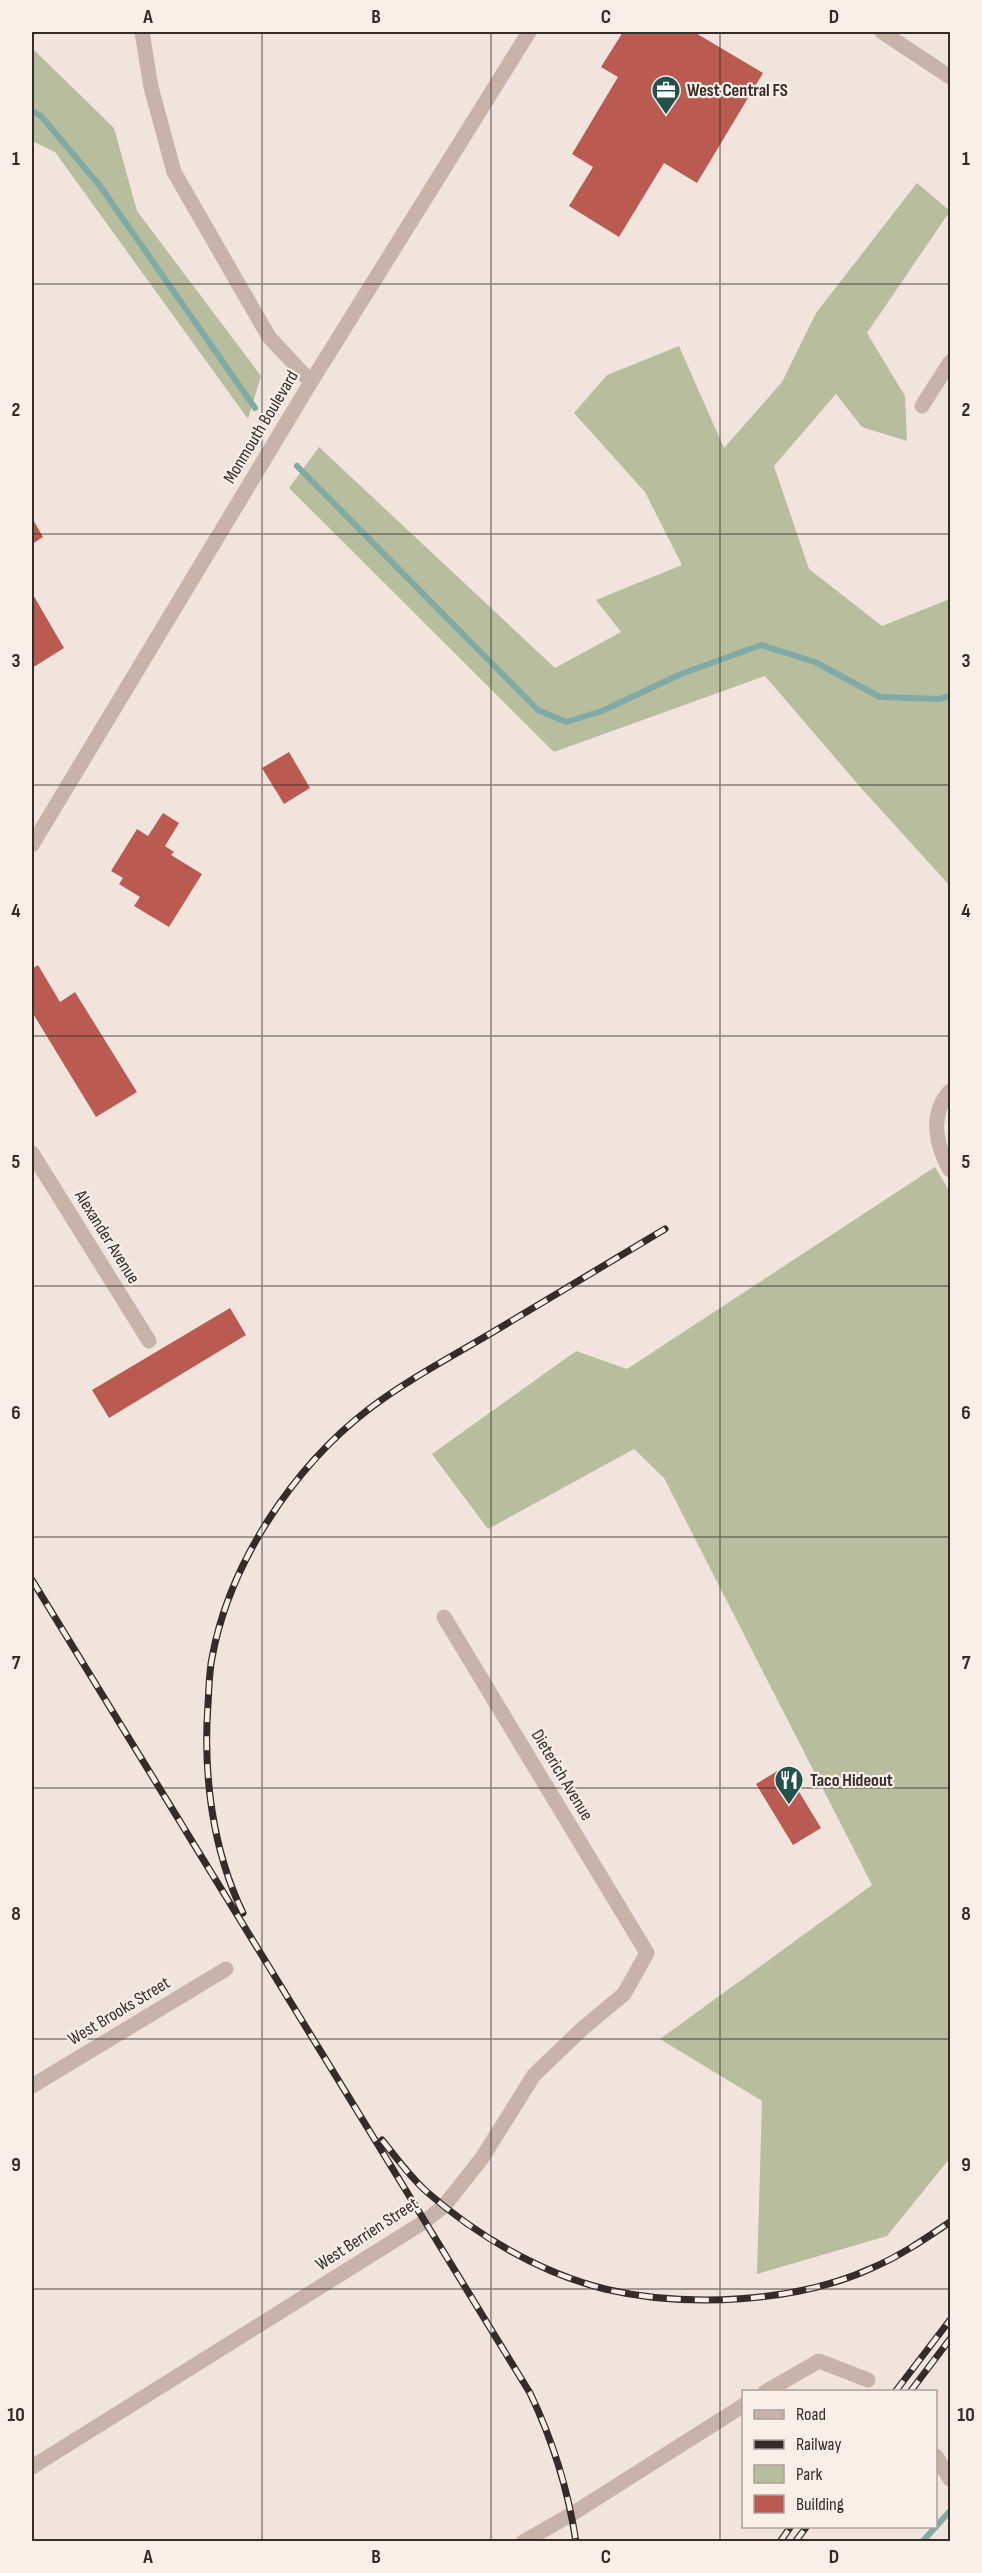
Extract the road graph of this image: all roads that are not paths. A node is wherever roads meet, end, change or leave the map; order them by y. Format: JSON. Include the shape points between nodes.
{"nodes":[{"id":1,"x":142,"y":32,"type":"edge"},
{"id":2,"x":529,"y":32,"type":"edge"},
{"id":3,"x":882,"y":32,"type":"edge"},
{"id":4,"x":951,"y":77,"type":"edge"},
{"id":5,"x":951,"y":362,"type":"edge"},
{"id":6,"x":311,"y":382,"type":"junction"},
{"id":7,"x":922,"y":406,"type":"dead end"},
{"id":8,"x":32,"y":845,"type":"edge"},
{"id":9,"x":951,"y":1090,"type":"edge"},
{"id":10,"x":32,"y":1154,"type":"edge"},
{"id":11,"x":951,"y":1170,"type":"edge"},
{"id":12,"x":149,"y":1341,"type":"dead end"},
{"id":13,"x":444,"y":1617,"type":"dead end"},
{"id":14,"x":647,"y":1953,"type":"joint"},
{"id":15,"x":226,"y":1969,"type":"dead end"},
{"id":16,"x":32,"y":2086,"type":"edge"},
{"id":17,"x":868,"y":2380,"type":"dead end"},
{"id":18,"x":767,"y":2390,"type":"edge"},
{"id":19,"x":742,"y":2406,"type":"edge"},
{"id":20,"x":937,"y":2458,"type":"edge"},
{"id":21,"x":32,"y":2467,"type":"edge"},
{"id":22,"x":951,"y":2479,"type":"edge"},
{"id":23,"x":523,"y":2541,"type":"edge"}],
"edges":[{"from":1,"to":6,"type":"street","via":[[174,172],[269,337]]},
{"from":2,"to":6,"type":"street","name":"Monmouth Boulevard"},
{"from":3,"to":4,"type":"street"},
{"from":5,"to":7,"type":"street"},
{"from":6,"to":8,"type":"street","name":"Monmouth Boulevard"},
{"from":9,"to":11,"type":"street","via":[[938,1114],[936,1132],[939,1148]]},
{"from":10,"to":12,"type":"street","name":"Alexander Avenue"},
{"from":13,"to":14,"type":"street","name":"Dieterich Avenue"},
{"from":14,"to":21,"type":"street","name":"West Berrien Street","via":[[624,1994],[534,2075],[482,2158],[424,2222]]},
{"from":15,"to":16,"type":"street","name":"West Brooks Street"},
{"from":17,"to":18,"type":"street","via":[[819,2361]]},
{"from":19,"to":23,"type":"street"},
{"from":20,"to":22,"type":"street"}]}
